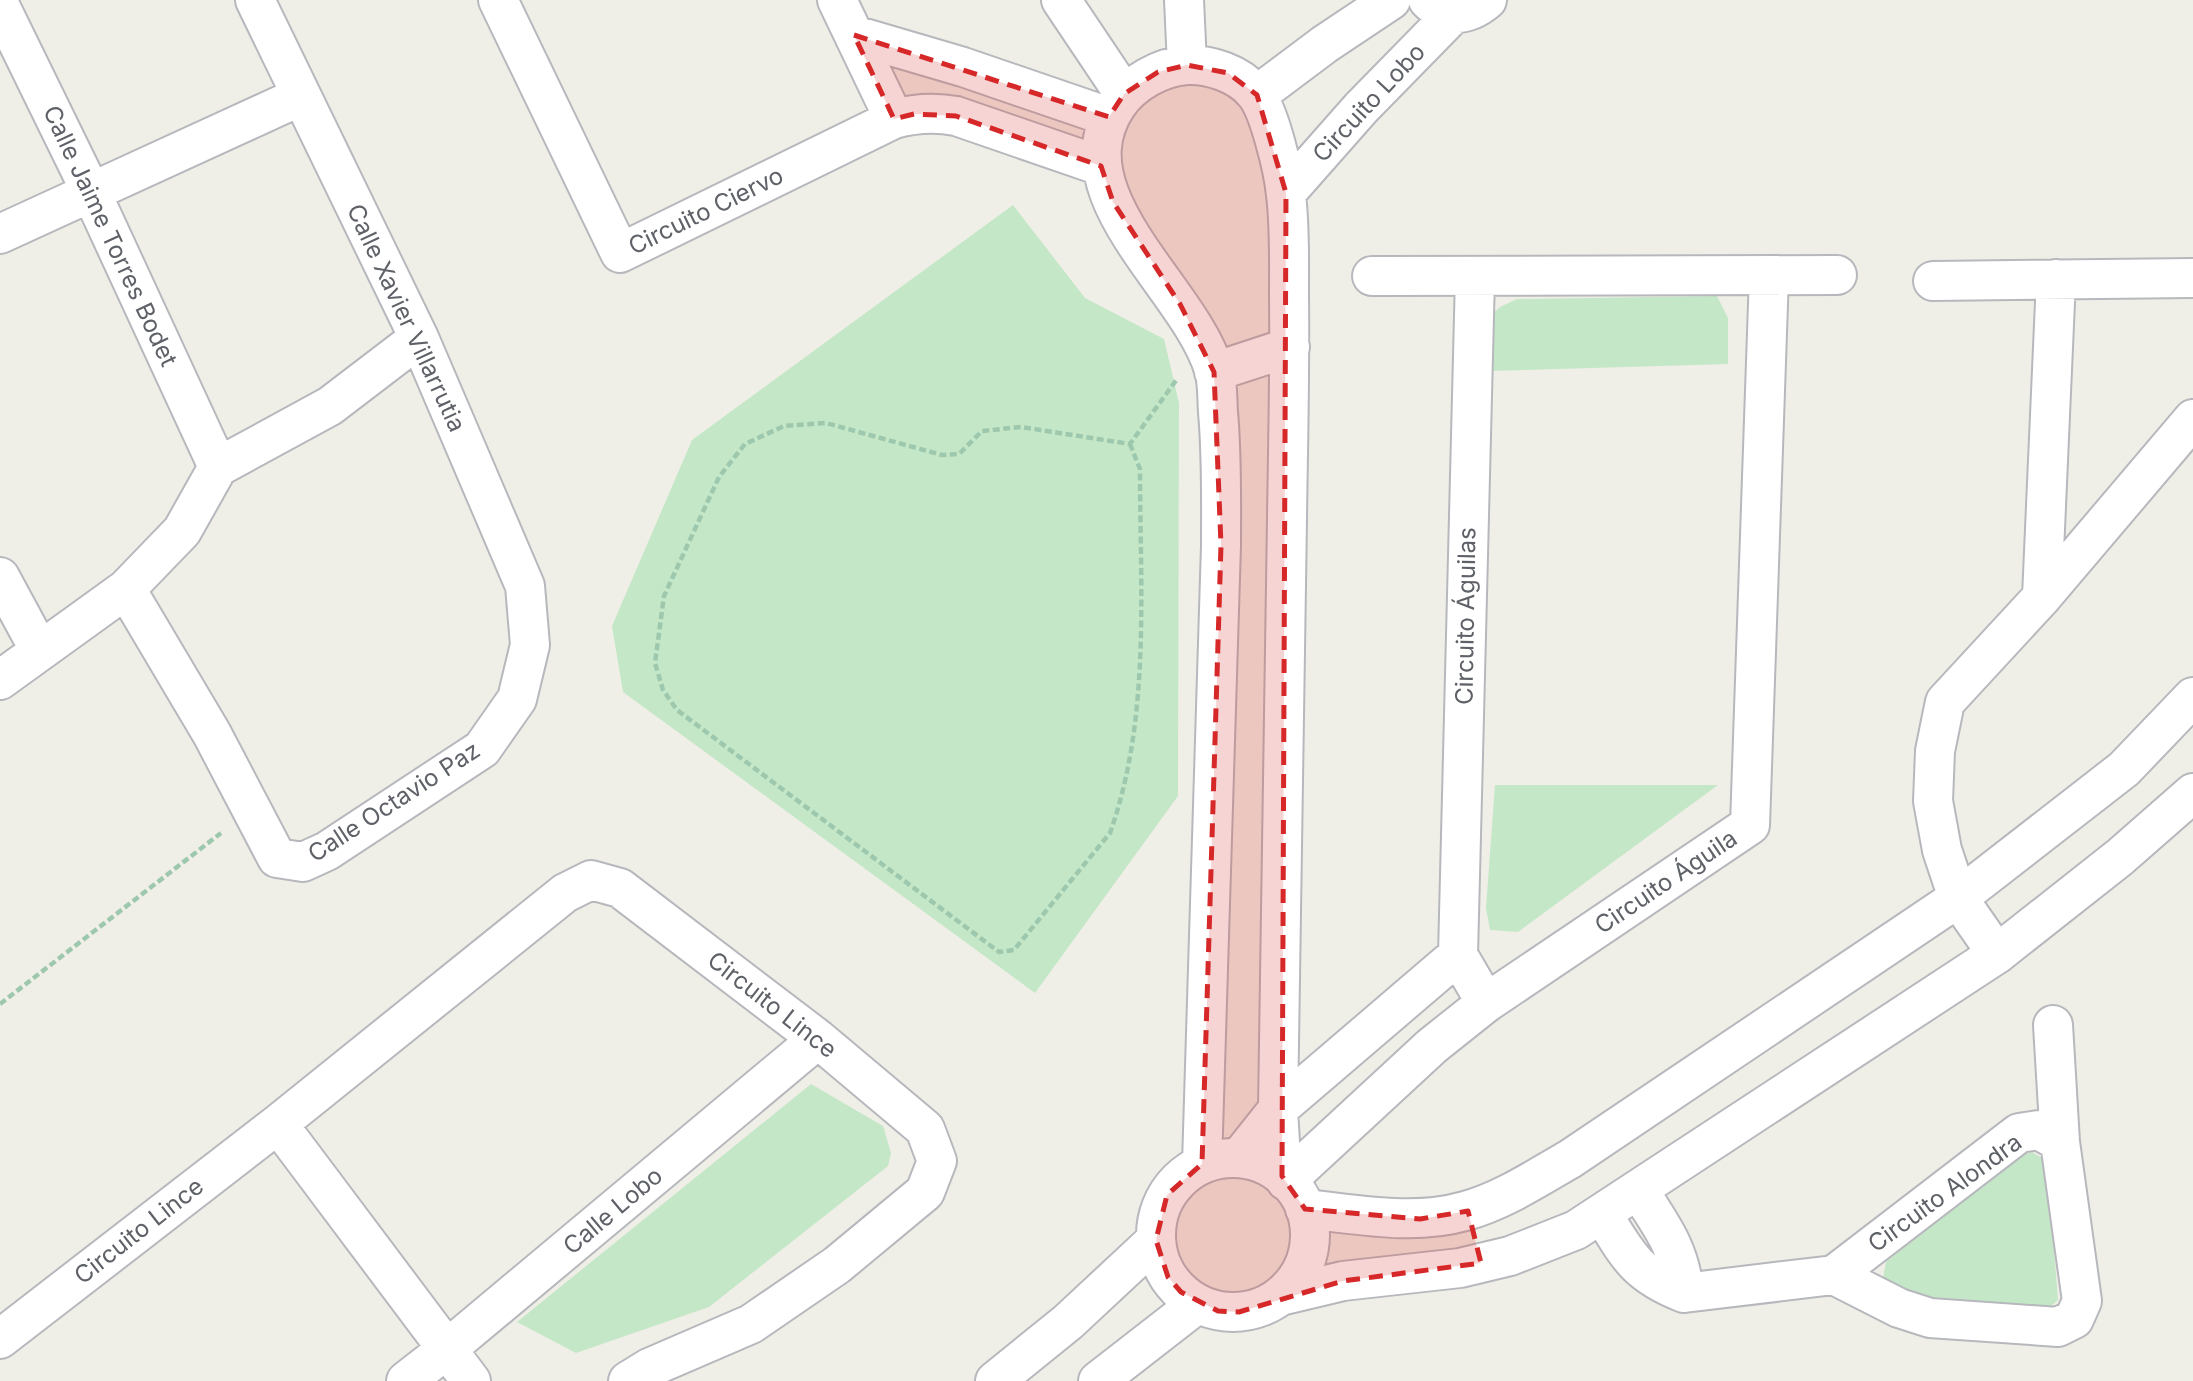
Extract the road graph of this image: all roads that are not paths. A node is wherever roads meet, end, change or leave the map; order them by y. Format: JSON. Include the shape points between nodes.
{"nodes":[{"id":1,"x":255,"y":0,"type":"edge"},
{"id":2,"x":498,"y":0,"type":"edge"},
{"id":3,"x":837,"y":0,"type":"edge"},
{"id":4,"x":1061,"y":0,"type":"edge"},
{"id":5,"x":1184,"y":0,"type":"edge"},
{"id":6,"x":1391,"y":0,"type":"edge"},
{"id":7,"x":1456,"y":5,"type":"edge"},
{"id":8,"x":0,"y":6,"type":"edge"},
{"id":9,"x":854,"y":35,"type":"junction"},
{"id":10,"x":1187,"y":65,"type":"junction"},
{"id":11,"x":1257,"y":95,"type":"junction"},
{"id":12,"x":301,"y":96,"type":"junction"},
{"id":13,"x":1117,"y":106,"type":"junction"},
{"id":14,"x":894,"y":119,"type":"junction"},
{"id":15,"x":1101,"y":166,"type":"junction"},
{"id":16,"x":92,"y":192,"type":"junction"},
{"id":17,"x":1286,"y":193,"type":"junction"},
{"id":18,"x":0,"y":234,"type":"edge"},
{"id":19,"x":1769,"y":275,"type":"junction"},
{"id":20,"x":1837,"y":275,"type":"dead end"},
{"id":21,"x":1372,"y":276,"type":"dead end"},
{"id":22,"x":1475,"y":276,"type":"junction"},
{"id":23,"x":2193,"y":278,"type":"edge"},
{"id":24,"x":2056,"y":279,"type":"junction"},
{"id":25,"x":1933,"y":281,"type":"dead end"},
{"id":26,"x":419,"y":338,"type":"junction"},
{"id":27,"x":1290,"y":347,"type":"junction"},
{"id":28,"x":1208,"y":358,"type":"junction"},
{"id":29,"x":2193,"y":419,"type":"edge"},
{"id":30,"x":219,"y":467,"type":"junction"},
{"id":31,"x":0,"y":577,"type":"edge"},
{"id":32,"x":126,"y":589,"type":"junction"},
{"id":33,"x":2042,"y":597,"type":"junction"},
{"id":34,"x":530,"y":645,"type":"joint"},
{"id":35,"x":40,"y":651,"type":"junction"},
{"id":36,"x":0,"y":680,"type":"edge"},
{"id":37,"x":2193,"y":696,"type":"edge"},
{"id":38,"x":2193,"y":793,"type":"edge"},
{"id":39,"x":1958,"y":898,"type":"junction"},
{"id":40,"x":1997,"y":954,"type":"junction"},
{"id":41,"x":1458,"y":955,"type":"junction"},
{"id":42,"x":1486,"y":1003,"type":"junction"},
{"id":43,"x":2053,"y":1025,"type":"dead end"},
{"id":44,"x":818,"y":1039,"type":"junction"},
{"id":45,"x":1278,"y":1109,"type":"junction"},
{"id":46,"x":278,"y":1124,"type":"junction"},
{"id":47,"x":2060,"y":1142,"type":"junction"},
{"id":48,"x":1240,"y":1158,"type":"junction"},
{"id":49,"x":1202,"y":1164,"type":"junction"},
{"id":50,"x":1291,"y":1188,"type":"junction"},
{"id":51,"x":1639,"y":1191,"type":"junction"},
{"id":52,"x":1468,"y":1211,"type":"junction"},
{"id":53,"x":1603,"y":1214,"type":"junction"},
{"id":54,"x":1156,"y":1240,"type":"junction"},
{"id":55,"x":1481,"y":1263,"type":"junction"},
{"id":56,"x":1834,"y":1275,"type":"junction"},
{"id":57,"x":1684,"y":1293,"type":"junction"},
{"id":58,"x":1280,"y":1296,"type":"junction"},
{"id":59,"x":1197,"y":1304,"type":"junction"},
{"id":60,"x":0,"y":1339,"type":"edge"},
{"id":61,"x":447,"y":1349,"type":"junction"},
{"id":62,"x":406,"y":1381,"type":"edge"},
{"id":63,"x":471,"y":1381,"type":"edge"},
{"id":64,"x":628,"y":1381,"type":"edge"},
{"id":65,"x":995,"y":1381,"type":"edge"},
{"id":66,"x":1098,"y":1381,"type":"edge"}],
"edges":[{"from":1,"to":12,"type":"street","name":"Calle Xavier Villarrutia"},
{"from":2,"to":14,"type":"street","name":"Circuito Ciervo","via":[[620,253]]},
{"from":3,"to":9,"type":"street"},
{"from":4,"to":13,"type":"street"},
{"from":5,"to":10,"type":"street"},
{"from":6,"to":11,"type":"street"},
{"from":7,"to":17,"type":"street","name":"Circuito Lobo"},
{"from":8,"to":16,"type":"street","name":"Calle Jaime Torres Bodet"},
{"from":9,"to":13,"type":"street"},
{"from":9,"to":14,"type":"street"},
{"from":10,"to":11,"type":"street","via":[[1228,74]]},
{"from":10,"to":13,"type":"street","via":[[1158,72],[1136,84]]},
{"from":11,"to":17,"type":"street","via":[[1270,124]]},
{"from":12,"to":16,"type":"street"},
{"from":12,"to":26,"type":"street","name":"Calle Xavier Villarrutia"},
{"from":13,"to":15,"type":"street","via":[[1101,140]]},
{"from":14,"to":15,"type":"street","name":"Circuito Ciervo","via":[[914,114],[956,116]]},
{"from":15,"to":28,"type":"street","via":[[1113,202],[1180,304]]},
{"from":16,"to":18,"type":"street"},
{"from":16,"to":30,"type":"street","name":"Calle Jaime Torres Bodet"},
{"from":17,"to":27,"type":"street"},
{"from":19,"to":20,"type":"street"},
{"from":19,"to":22,"type":"street"},
{"from":19,"to":42,"type":"street","name":"Circuito Águila","via":[[1750,825]]},
{"from":21,"to":22,"type":"street"},
{"from":22,"to":41,"type":"street","name":"Circuito Águilas"},
{"from":23,"to":24,"type":"street"},
{"from":24,"to":25,"type":"street"},
{"from":24,"to":33,"type":"street"},
{"from":26,"to":30,"type":"street","via":[[330,406]]},
{"from":26,"to":34,"type":"street","name":"Calle Xavier Villarrutia","via":[[525,586]]},
{"from":27,"to":28,"type":"street"},
{"from":27,"to":45,"type":"street"},
{"from":28,"to":49,"type":"street","via":[[1222,453]]},
{"from":29,"to":33,"type":"street"},
{"from":30,"to":32,"type":"street","via":[[182,531]]},
{"from":31,"to":35,"type":"street"},
{"from":32,"to":34,"type":"street","name":"Calle Octavio Paz","via":[[277,858],[303,862],[327,851],[482,749],[517,699]]},
{"from":32,"to":35,"type":"street"},
{"from":33,"to":39,"type":"street","via":[[1945,702],[1935,751],[1933,801],[1942,850]]},
{"from":35,"to":36,"type":"street"},
{"from":37,"to":39,"type":"street","via":[[2124,769]]},
{"from":38,"to":40,"type":"street","via":[[2120,858]]},
{"from":39,"to":40,"type":"street"},
{"from":39,"to":52,"type":"street","via":[[1570,1159]]},
{"from":40,"to":51,"type":"street"},
{"from":41,"to":42,"type":"street"},
{"from":41,"to":45,"type":"street"},
{"from":42,"to":50,"type":"street","name":"Circuito Águila","via":[[1433,1046]]},
{"from":43,"to":47,"type":"street","name":"Circuito Alondra"},
{"from":44,"to":46,"type":"street","name":"Circuito Lince","via":[[620,888],[591,880],[565,893]]},
{"from":44,"to":61,"type":"street","name":"Calle Lobo"},
{"from":44,"to":64,"type":"street","name":"Circuito Lince","via":[[925,1129],[937,1161],[925,1192],[837,1265],[751,1324]]},
{"from":45,"to":48,"type":"street"},
{"from":45,"to":50,"type":"street"},
{"from":46,"to":60,"type":"street","name":"Circuito Lince"},
{"from":46,"to":61,"type":"street"},
{"from":47,"to":56,"type":"street","name":"Circuito Alondra","via":[[2039,1130],[2019,1133]]},
{"from":47,"to":56,"type":"street","name":"Circuito Alondra","via":[[2082,1301],[2074,1319],[2058,1327],[1930,1318],[1899,1308]]},
{"from":48,"to":49,"type":"street"},
{"from":48,"to":50,"type":"street","via":[[1262,1164]]},
{"from":49,"to":54,"type":"street","via":[[1182,1177],[1167,1195],[1158,1216]]},
{"from":50,"to":52,"type":"street","via":[[1420,1219]]},
{"from":50,"to":58,"type":"street","via":[[1310,1233],[1307,1257]]},
{"from":51,"to":53,"type":"street"},
{"from":51,"to":57,"type":"street","via":[[1677,1253]]},
{"from":52,"to":55,"type":"street"},
{"from":53,"to":55,"type":"street","via":[[1541,1245]]},
{"from":53,"to":57,"type":"street","via":[[1631,1261],[1665,1286]]},
{"from":54,"to":59,"type":"street","via":[[1168,1278]]},
{"from":54,"to":65,"type":"street","via":[[1068,1322]]},
{"from":55,"to":58,"type":"street","via":[[1343,1281]]},
{"from":56,"to":57,"type":"street"},
{"from":58,"to":59,"type":"street","via":[[1239,1312]]},
{"from":59,"to":66,"type":"street"},
{"from":61,"to":62,"type":"street","name":"Calle Lobo"},
{"from":61,"to":63,"type":"street"}]}
